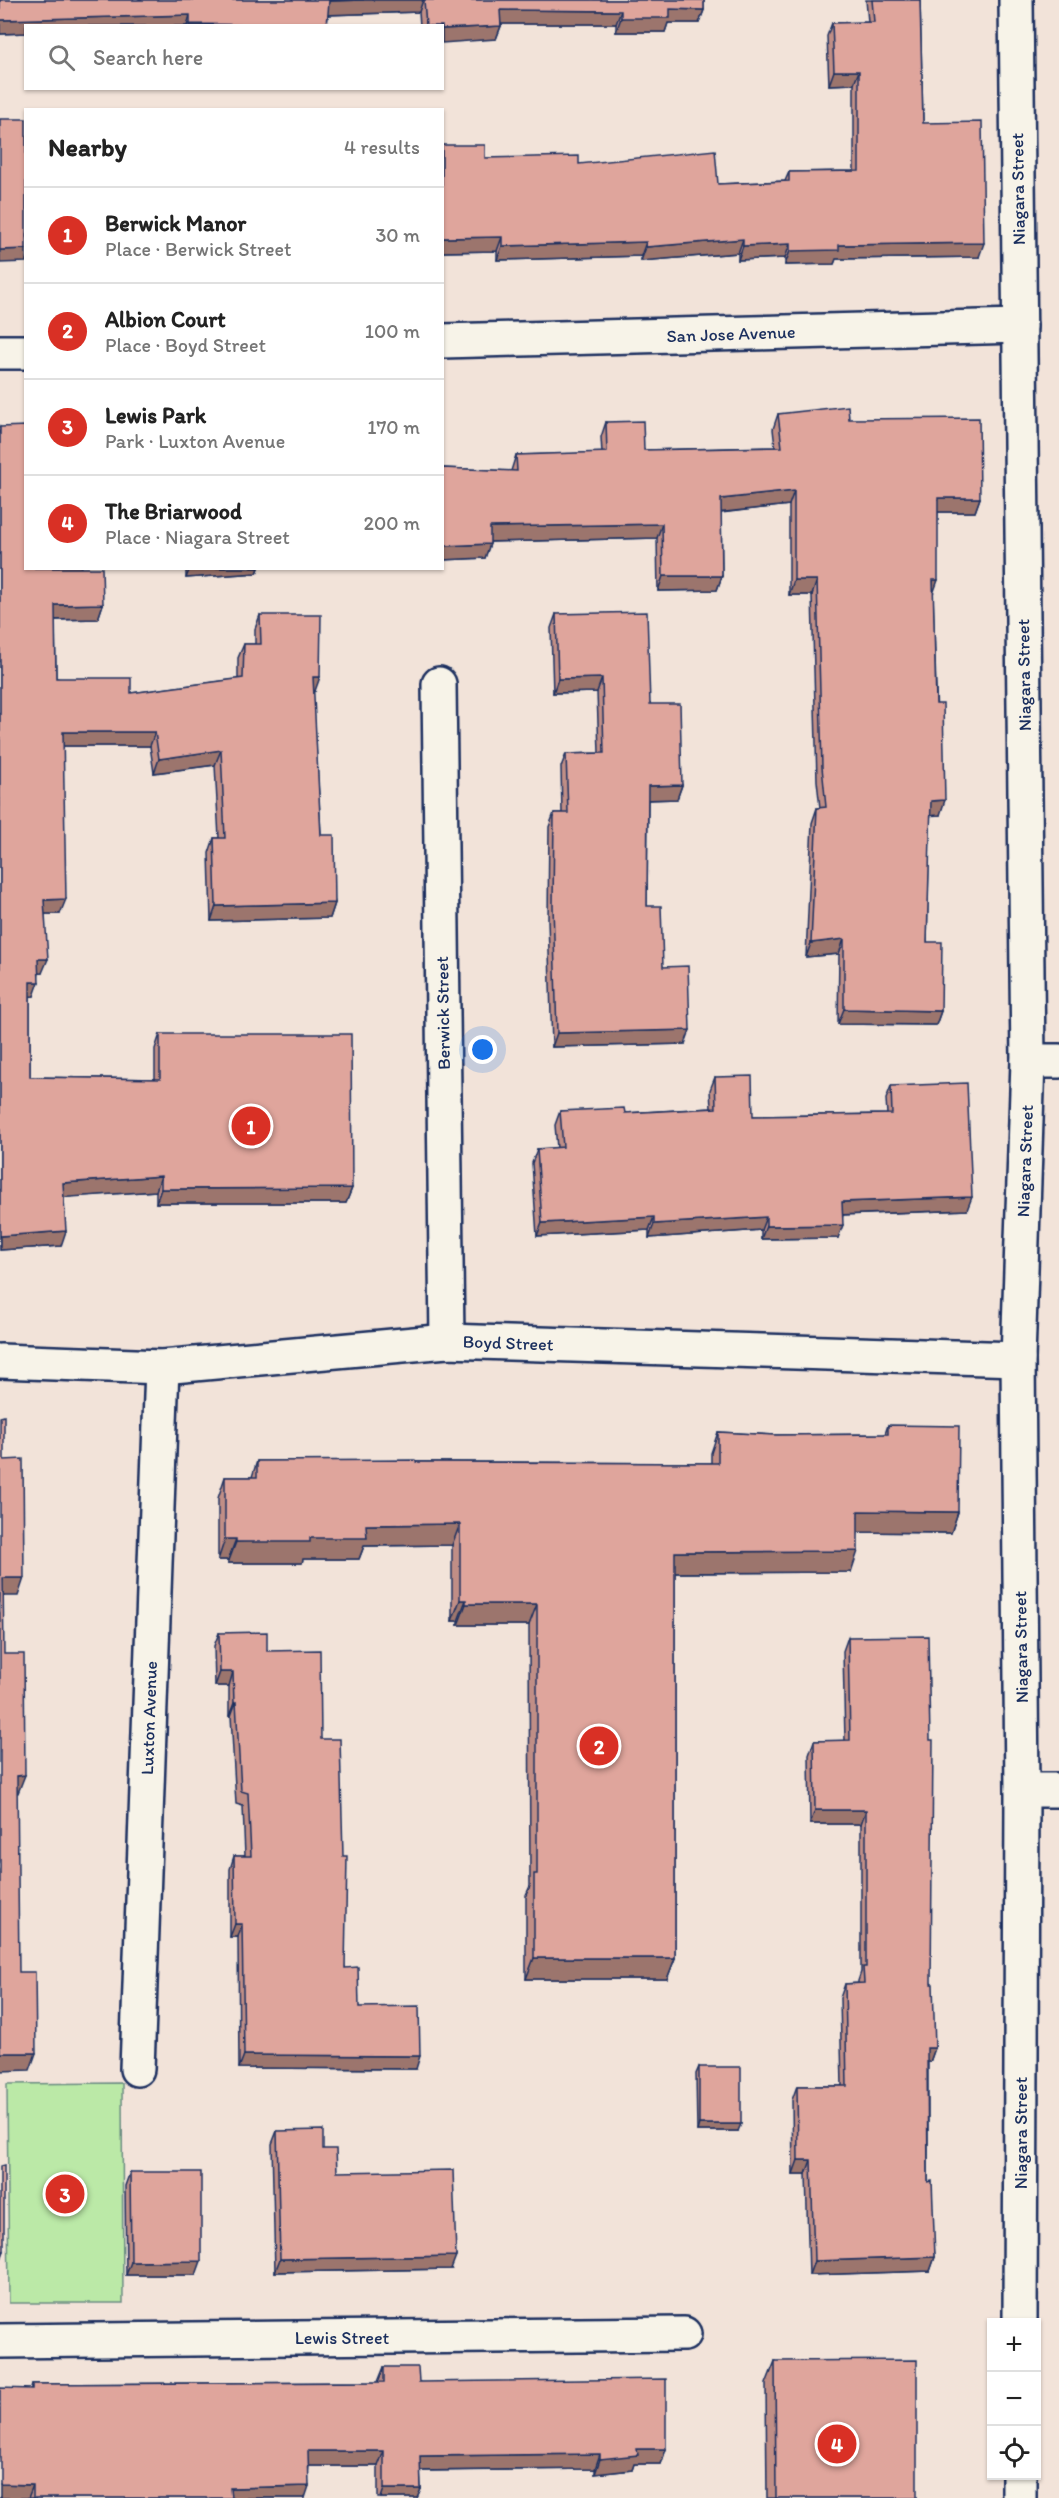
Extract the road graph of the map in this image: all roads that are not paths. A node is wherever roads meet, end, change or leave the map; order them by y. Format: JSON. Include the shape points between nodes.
{"nodes":[{"id":1,"x":1016,"y":0,"type":"edge"},
{"id":2,"x":1020,"y":326,"type":"junction"},
{"id":3,"x":444,"y":341,"type":"edge"},
{"id":4,"x":0,"y":352,"type":"edge"},
{"id":5,"x":24,"y":352,"type":"edge"},
{"id":6,"x":439,"y":684,"type":"dead end"},
{"id":7,"x":1044,"y":1061,"type":"edge"},
{"id":8,"x":447,"y":1341,"type":"junction"},
{"id":9,"x":1018,"y":1359,"type":"junction"},
{"id":10,"x":0,"y":1361,"type":"edge"},
{"id":11,"x":162,"y":1367,"type":"junction"},
{"id":12,"x":1059,"y":1790,"type":"edge"},
{"id":13,"x":1022,"y":1791,"type":"junction"},
{"id":14,"x":137,"y":2069,"type":"dead end"},
{"id":15,"x":1020,"y":2318,"type":"edge"},
{"id":16,"x":684,"y":2334,"type":"dead end"},
{"id":17,"x":0,"y":2341,"type":"edge"},
{"id":18,"x":1020,"y":2480,"type":"edge"},
{"id":19,"x":1019,"y":2498,"type":"edge"}],
"edges":[{"from":1,"to":2,"type":"street","name":"Niagara Street"},
{"from":2,"to":3,"type":"street","name":"San Jose Avenue"},
{"from":2,"to":7,"type":"street","name":"Niagara Street"},
{"from":4,"to":5,"type":"street"},
{"from":6,"to":8,"type":"street","name":"Berwick Street"},
{"from":7,"to":9,"type":"street","name":"Niagara Street"},
{"from":8,"to":9,"type":"street","name":"Boyd Street"},
{"from":8,"to":11,"type":"street","name":"Boyd Street"},
{"from":9,"to":13,"type":"street","name":"Niagara Street"},
{"from":10,"to":11,"type":"street","name":"Boyd Street"},
{"from":11,"to":14,"type":"street","name":"Luxton Avenue"},
{"from":12,"to":13,"type":"street"},
{"from":13,"to":15,"type":"street","name":"Niagara Street"},
{"from":16,"to":17,"type":"street","name":"Lewis Street"},
{"from":18,"to":19,"type":"street"}]}
